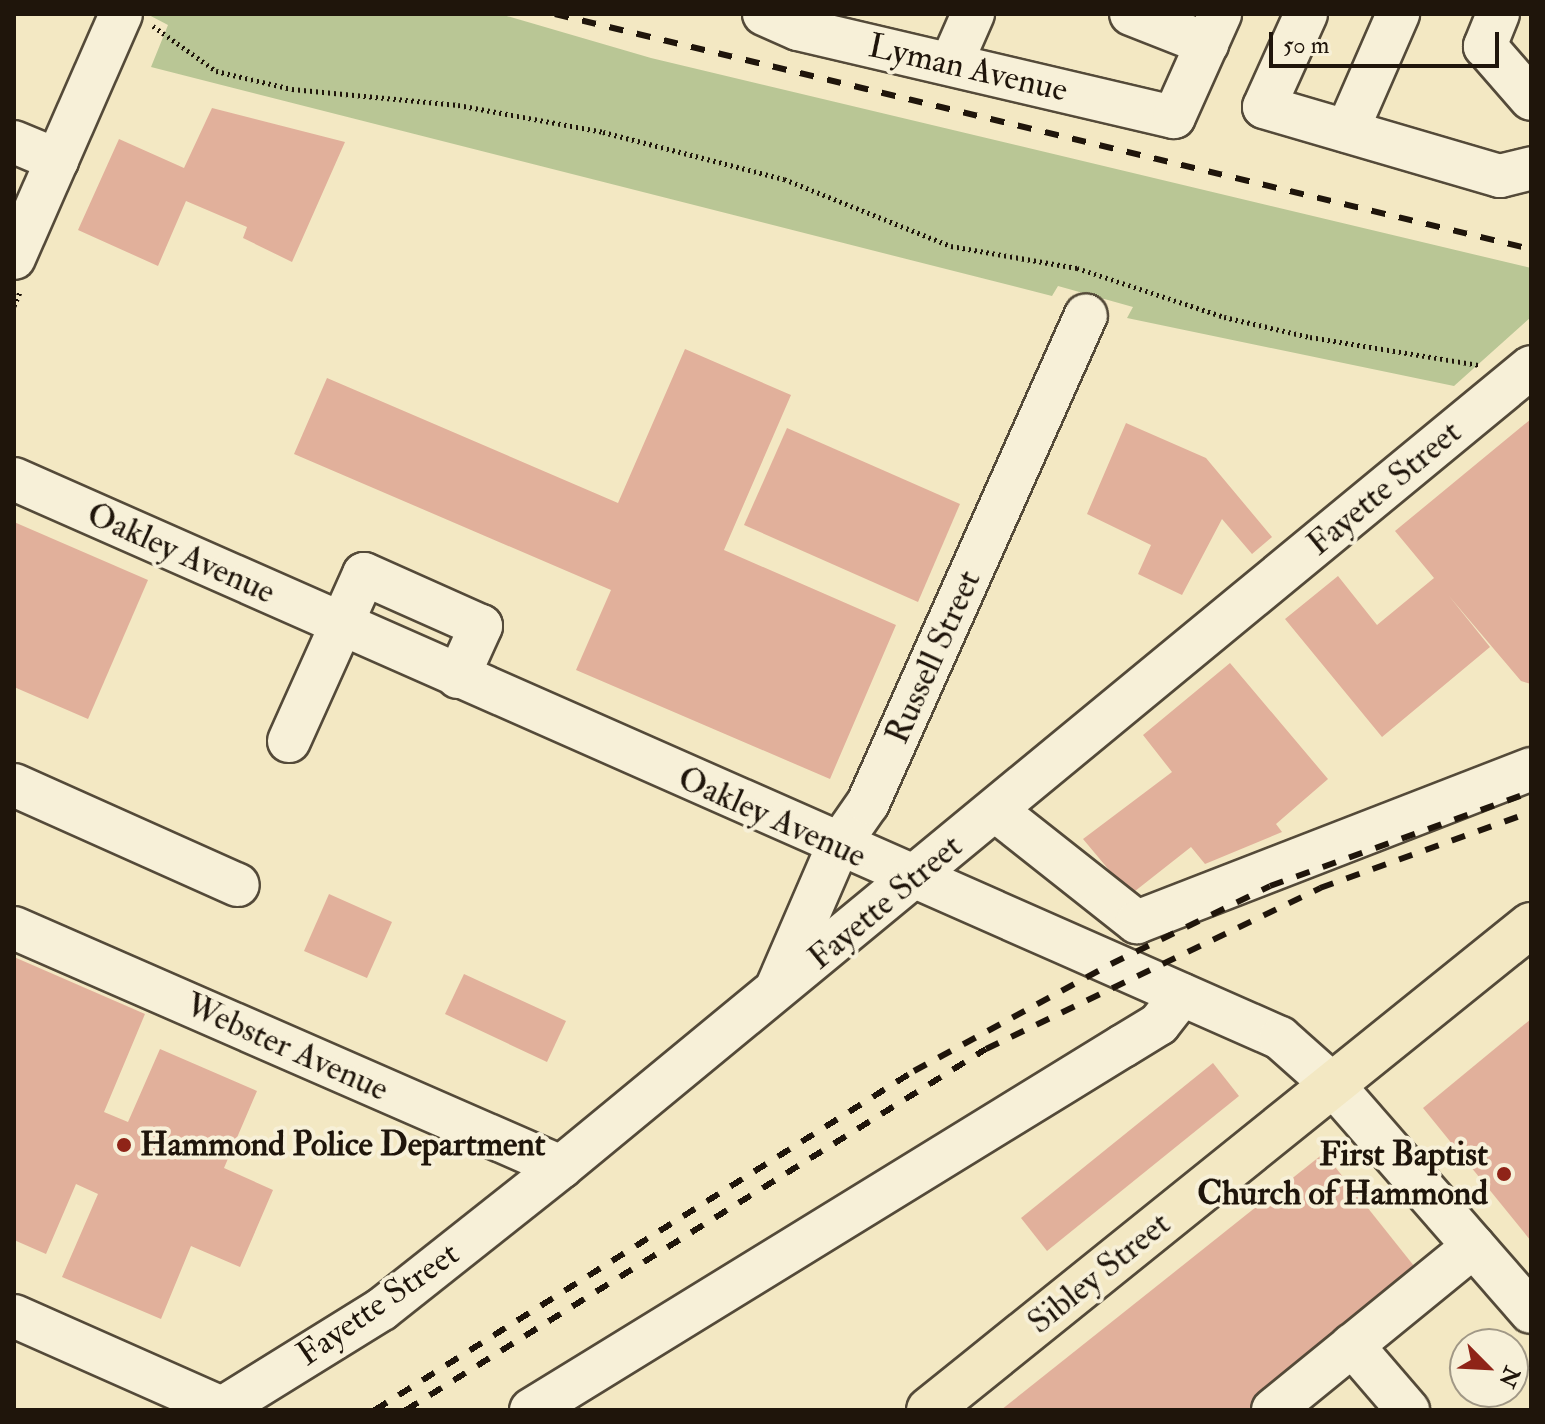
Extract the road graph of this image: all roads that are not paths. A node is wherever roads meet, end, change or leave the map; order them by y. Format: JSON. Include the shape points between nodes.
{"nodes":[{"id":1,"x":121,"y":14,"type":"edge"},
{"id":2,"x":764,"y":14,"type":"edge"},
{"id":3,"x":973,"y":14,"type":"edge"},
{"id":4,"x":1131,"y":14,"type":"edge"},
{"id":5,"x":1306,"y":14,"type":"edge"},
{"id":6,"x":1398,"y":14,"type":"edge"},
{"id":7,"x":1498,"y":14,"type":"edge"},
{"id":8,"x":1214,"y":29,"type":"edge"},
{"id":9,"x":951,"y":64,"type":"junction"},
{"id":10,"x":1531,"y":99,"type":"edge"},
{"id":11,"x":1347,"y":131,"type":"junction"},
{"id":12,"x":14,"y":142,"type":"edge"},
{"id":13,"x":57,"y":160,"type":"junction"},
{"id":14,"x":1531,"y":168,"type":"edge"},
{"id":15,"x":14,"y":258,"type":"edge"},
{"id":16,"x":1086,"y":315,"type":"dead end"},
{"id":17,"x":1531,"y":367,"type":"edge"},
{"id":18,"x":14,"y":479,"type":"edge"},
{"id":19,"x":341,"y":625,"type":"junction"},
{"id":20,"x":458,"y":677,"type":"junction"},
{"id":21,"x":289,"y":741,"type":"dead end"},
{"id":22,"x":1531,"y":769,"type":"edge"},
{"id":23,"x":14,"y":785,"type":"edge"},
{"id":24,"x":995,"y":810,"type":"junction"},
{"id":25,"x":838,"y":846,"type":"junction"},
{"id":26,"x":1070,"y":871,"type":"junction"},
{"id":27,"x":912,"y":879,"type":"junction"},
{"id":28,"x":238,"y":885,"type":"dead end"},
{"id":29,"x":1137,"y":922,"type":"junction"},
{"id":30,"x":1531,"y":925,"type":"edge"},
{"id":31,"x":14,"y":928,"type":"edge"},
{"id":32,"x":1036,"y":931,"type":"junction"},
{"id":33,"x":1081,"y":952,"type":"junction"},
{"id":34,"x":1182,"y":995,"type":"junction"},
{"id":35,"x":774,"y":996,"type":"junction"},
{"id":36,"x":1333,"y":1085,"type":"junction"},
{"id":37,"x":561,"y":1167,"type":"junction"},
{"id":38,"x":1474,"y":1246,"type":"junction"},
{"id":39,"x":1531,"y":1312,"type":"edge"},
{"id":40,"x":14,"y":1316,"type":"edge"},
{"id":41,"x":1352,"y":1345,"type":"junction"},
{"id":42,"x":221,"y":1409,"type":"edge"},
{"id":43,"x":531,"y":1410,"type":"edge"},
{"id":44,"x":929,"y":1410,"type":"edge"},
{"id":45,"x":1273,"y":1410,"type":"edge"},
{"id":46,"x":1408,"y":1410,"type":"edge"}],
"edges":[{"from":1,"to":13,"type":"street"},
{"from":2,"to":9,"type":"street","name":"Lyman Avenue"},
{"from":3,"to":9,"type":"street"},
{"from":4,"to":8,"type":"street"},
{"from":5,"to":11,"type":"street","via":[[1264,107]]},
{"from":6,"to":11,"type":"street"},
{"from":7,"to":10,"type":"street","via":[[1485,46]]},
{"from":8,"to":9,"type":"street","name":"Lyman Avenue","via":[[1174,117]]},
{"from":11,"to":14,"type":"street","via":[[1500,176]]},
{"from":12,"to":13,"type":"street"},
{"from":13,"to":15,"type":"street"},
{"from":16,"to":25,"type":"street","name":"Russell Street","via":[[868,803]]},
{"from":17,"to":24,"type":"street","name":"Fayette Street"},
{"from":18,"to":19,"type":"street","name":"Oakley Avenue"},
{"from":19,"to":20,"type":"street","name":"Oakley Avenue"},
{"from":19,"to":20,"type":"street","via":[[364,574],[378,580],[481,626]]},
{"from":19,"to":21,"type":"street"},
{"from":20,"to":25,"type":"street","name":"Oakley Avenue"},
{"from":22,"to":29,"type":"street"},
{"from":23,"to":28,"type":"street"},
{"from":24,"to":26,"type":"street"},
{"from":24,"to":27,"type":"street","name":"Fayette Street"},
{"from":25,"to":27,"type":"street","name":"Oakley Avenue"},
{"from":25,"to":35,"type":"street","name":"Russell Street"},
{"from":26,"to":29,"type":"street"},
{"from":26,"to":32,"type":"street"},
{"from":27,"to":32,"type":"street","name":"Oakley Avenue"},
{"from":27,"to":35,"type":"street","name":"Fayette Street"},
{"from":29,"to":33,"type":"street"},
{"from":30,"to":36,"type":"main road","name":"Sibley Street"},
{"from":31,"to":37,"type":"street","name":"Webster Avenue"},
{"from":32,"to":33,"type":"street","name":"Oakley Avenue"},
{"from":33,"to":34,"type":"street","name":"Oakley Avenue"},
{"from":34,"to":36,"type":"street","name":"Oakley Avenue","via":[[1295,1046]]},
{"from":34,"to":43,"type":"street","via":[[1159,1024]]},
{"from":35,"to":37,"type":"street","name":"Fayette Street"},
{"from":36,"to":38,"type":"street","name":"Oakley Avenue"},
{"from":36,"to":44,"type":"main road","name":"Sibley Street"},
{"from":37,"to":42,"type":"street","name":"Fayette Street","via":[[382,1309]]},
{"from":38,"to":39,"type":"street","name":"Oakley Avenue"},
{"from":38,"to":41,"type":"street"},
{"from":40,"to":42,"type":"street"},
{"from":41,"to":45,"type":"street"},
{"from":41,"to":46,"type":"street"}]}
